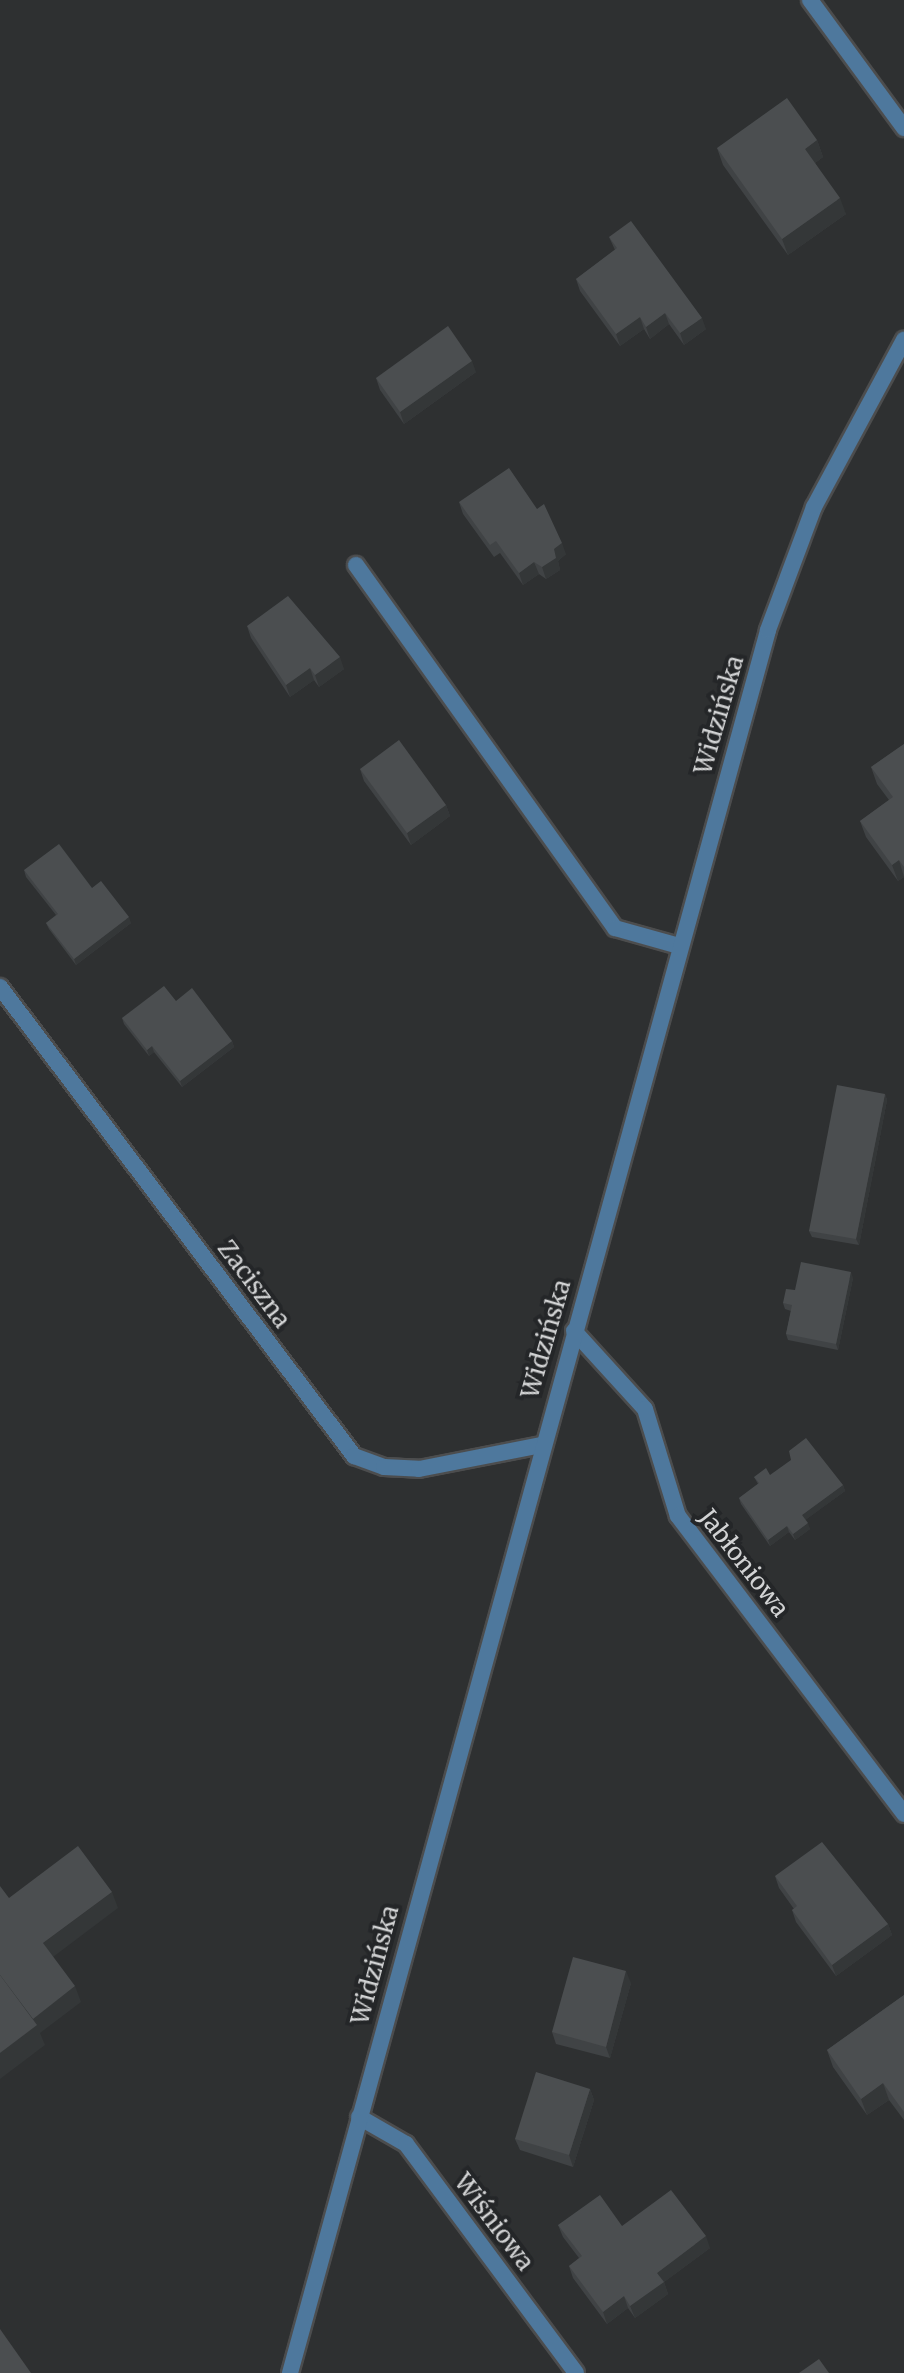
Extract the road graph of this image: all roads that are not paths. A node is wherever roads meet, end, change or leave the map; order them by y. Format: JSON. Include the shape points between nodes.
{"nodes":[{"id":1,"x":810,"y":0,"type":"edge"},
{"id":2,"x":904,"y":128,"type":"edge"},
{"id":3,"x":904,"y":340,"type":"edge"},
{"id":4,"x":356,"y":565,"type":"dead end"},
{"id":5,"x":679,"y":946,"type":"junction"},
{"id":6,"x":0,"y":987,"type":"edge"},
{"id":7,"x":574,"y":1331,"type":"junction"},
{"id":8,"x":541,"y":1445,"type":"junction"},
{"id":9,"x":904,"y":1814,"type":"edge"},
{"id":10,"x":359,"y":2117,"type":"junction"},
{"id":11,"x":290,"y":2373,"type":"edge"},
{"id":12,"x":576,"y":2373,"type":"edge"}],
"edges":[{"from":1,"to":2,"type":"street"},
{"from":3,"to":5,"type":"street","name":"Widzińska","via":[[814,507],[768,630]]},
{"from":4,"to":5,"type":"street","via":[[615,928]]},
{"from":5,"to":7,"type":"street","name":"Widzińska"},
{"from":6,"to":8,"type":"street","name":"Zaciszna","via":[[354,1456],[384,1467],[419,1469]]},
{"from":7,"to":8,"type":"street","name":"Widzińska"},
{"from":7,"to":9,"type":"street","name":"Jabłoniowa","via":[[645,1409],[678,1516]]},
{"from":8,"to":10,"type":"street","name":"Widzińska"},
{"from":10,"to":11,"type":"street","name":"Widzińska"},
{"from":10,"to":12,"type":"street","name":"Wiśniowa","via":[[406,2144]]}]}
